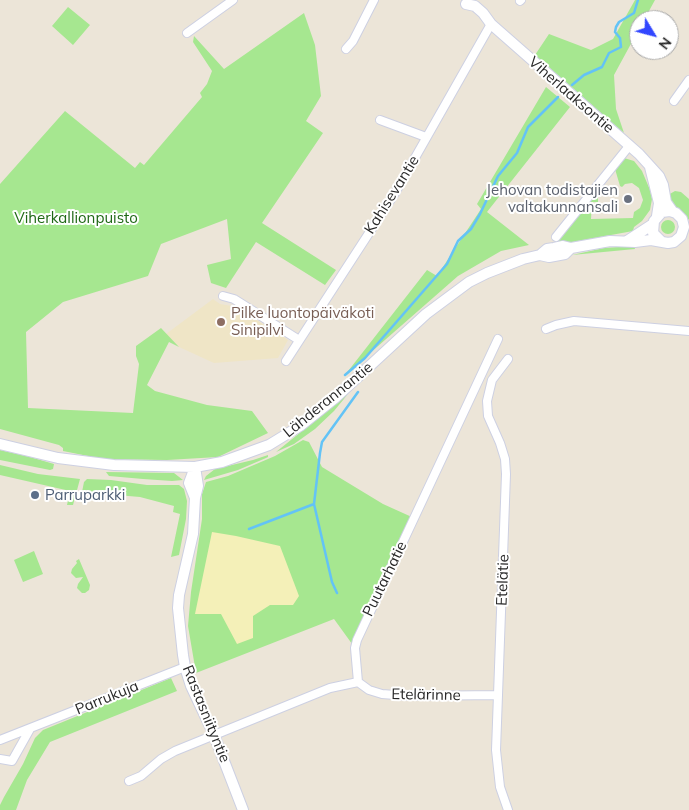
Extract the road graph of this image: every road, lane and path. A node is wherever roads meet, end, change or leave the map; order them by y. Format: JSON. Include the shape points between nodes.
{"nodes":[{"id":1,"x":233,"y":0,"type":"edge"},
{"id":2,"x":374,"y":0,"type":"edge"},
{"id":3,"x":464,"y":2,"type":"edge"},
{"id":4,"x":491,"y":24,"type":"junction"},
{"id":5,"x":187,"y":33,"type":"dead end"},
{"id":6,"x":346,"y":49,"type":"dead end"},
{"id":7,"x":689,"y":80,"type":"edge"},
{"id":8,"x":674,"y":101,"type":"dead end"},
{"id":9,"x":380,"y":120,"type":"dead end"},
{"id":10,"x":426,"y":137,"type":"junction"},
{"id":11,"x":630,"y":145,"type":"junction"},
{"id":12,"x":650,"y":166,"type":"junction"},
{"id":13,"x":673,"y":212,"type":"junction"},
{"id":14,"x":655,"y":220,"type":"junction"},
{"id":15,"x":686,"y":226,"type":"edge"},
{"id":16,"x":556,"y":237,"type":"dead end"},
{"id":17,"x":684,"y":239,"type":"edge"},
{"id":18,"x":627,"y":241,"type":"junction"},
{"id":19,"x":662,"y":242,"type":"junction"},
{"id":20,"x":223,"y":296,"type":"dead end"},
{"id":21,"x":546,"y":329,"type":"dead end"},
{"id":22,"x":689,"y":331,"type":"edge"},
{"id":23,"x":498,"y":339,"type":"dead end"},
{"id":24,"x":299,"y":340,"type":"junction"},
{"id":25,"x":508,"y":359,"type":"dead end"},
{"id":26,"x":286,"y":361,"type":"dead end"},
{"id":27,"x":0,"y":444,"type":"edge"},
{"id":28,"x":195,"y":467,"type":"junction"},
{"id":29,"x":185,"y":668,"type":"junction"},
{"id":30,"x":358,"y":682,"type":"junction"},
{"id":31,"x":498,"y":695,"type":"junction"},
{"id":32,"x":30,"y":729,"type":"junction"},
{"id":33,"x":214,"y":735,"type":"junction"},
{"id":34,"x":0,"y":740,"type":"edge"},
{"id":35,"x":0,"y":759,"type":"edge"},
{"id":36,"x":129,"y":782,"type":"dead end"},
{"id":37,"x":243,"y":810,"type":"edge"},
{"id":38,"x":508,"y":810,"type":"edge"}],
"edges":[{"from":1,"to":5,"type":"street"},
{"from":2,"to":6,"type":"street"},
{"from":3,"to":4,"type":"main road","name":"Viherlaaksontie","via":[[475,6]]},
{"from":4,"to":10,"type":"street","name":"Kahisevantie"},
{"from":4,"to":11,"type":"main road","name":"Viherlaaksontie"},
{"from":7,"to":8,"type":"street"},
{"from":9,"to":10,"type":"street"},
{"from":10,"to":24,"type":"street","name":"Kahisevantie","via":[[395,193]]},
{"from":11,"to":12,"type":"main road","name":"Viherlaaksontie"},
{"from":11,"to":16,"type":"street"},
{"from":12,"to":13,"type":"main road","name":"Viherlaaksontie","via":[[659,176],[666,202]]},
{"from":12,"to":14,"type":"main road","name":"Viherlaaksontie","via":[[659,203]]},
{"from":13,"to":14,"type":"main road","via":[[665,212]]},
{"from":13,"to":15,"type":"main road"},
{"from":14,"to":18,"type":"main road","name":"Lähderannantie"},
{"from":14,"to":19,"type":"main road","via":[[655,236]]},
{"from":15,"to":17,"type":"main road"},
{"from":17,"to":19,"type":"main road"},
{"from":18,"to":19,"type":"main road","name":"Lähderannantie"},
{"from":18,"to":28,"type":"main road","name":"Lähderannantie","via":[[548,249],[469,282],[426,314],[306,421],[277,440],[240,457]]},
{"from":20,"to":24,"type":"street","via":[[234,299]]},
{"from":21,"to":22,"type":"street","via":[[574,322]]},
{"from":23,"to":30,"type":"street","name":"Puutarhatie","via":[[357,640],[354,648]]},
{"from":24,"to":26,"type":"street","name":"Kahisevantie"},
{"from":25,"to":31,"type":"street","name":"Etelätie","via":[[492,380],[487,401],[488,416],[505,459],[506,474]]},
{"from":27,"to":28,"type":"main road","name":"Lähderannantie","via":[[89,463]]},
{"from":28,"to":29,"type":"main road","name":"Rastasniityntie","via":[[189,479],[195,498],[193,534],[178,608]]},
{"from":29,"to":32,"type":"street","name":"Parrukuja"},
{"from":29,"to":33,"type":"main road","name":"Rastasniityntie"},
{"from":30,"to":31,"type":"street","name":"Etelärinne","via":[[368,690],[382,694]]},
{"from":30,"to":33,"type":"street","via":[[330,688]]},
{"from":31,"to":38,"type":"street","name":"Etelätie","via":[[497,764]]},
{"from":32,"to":34,"type":"street","name":"Parrukuja"},
{"from":32,"to":35,"type":"street","via":[[12,761]]},
{"from":33,"to":36,"type":"street","via":[[167,755]]},
{"from":33,"to":37,"type":"main road","name":"Rastasniityntie"}]}
